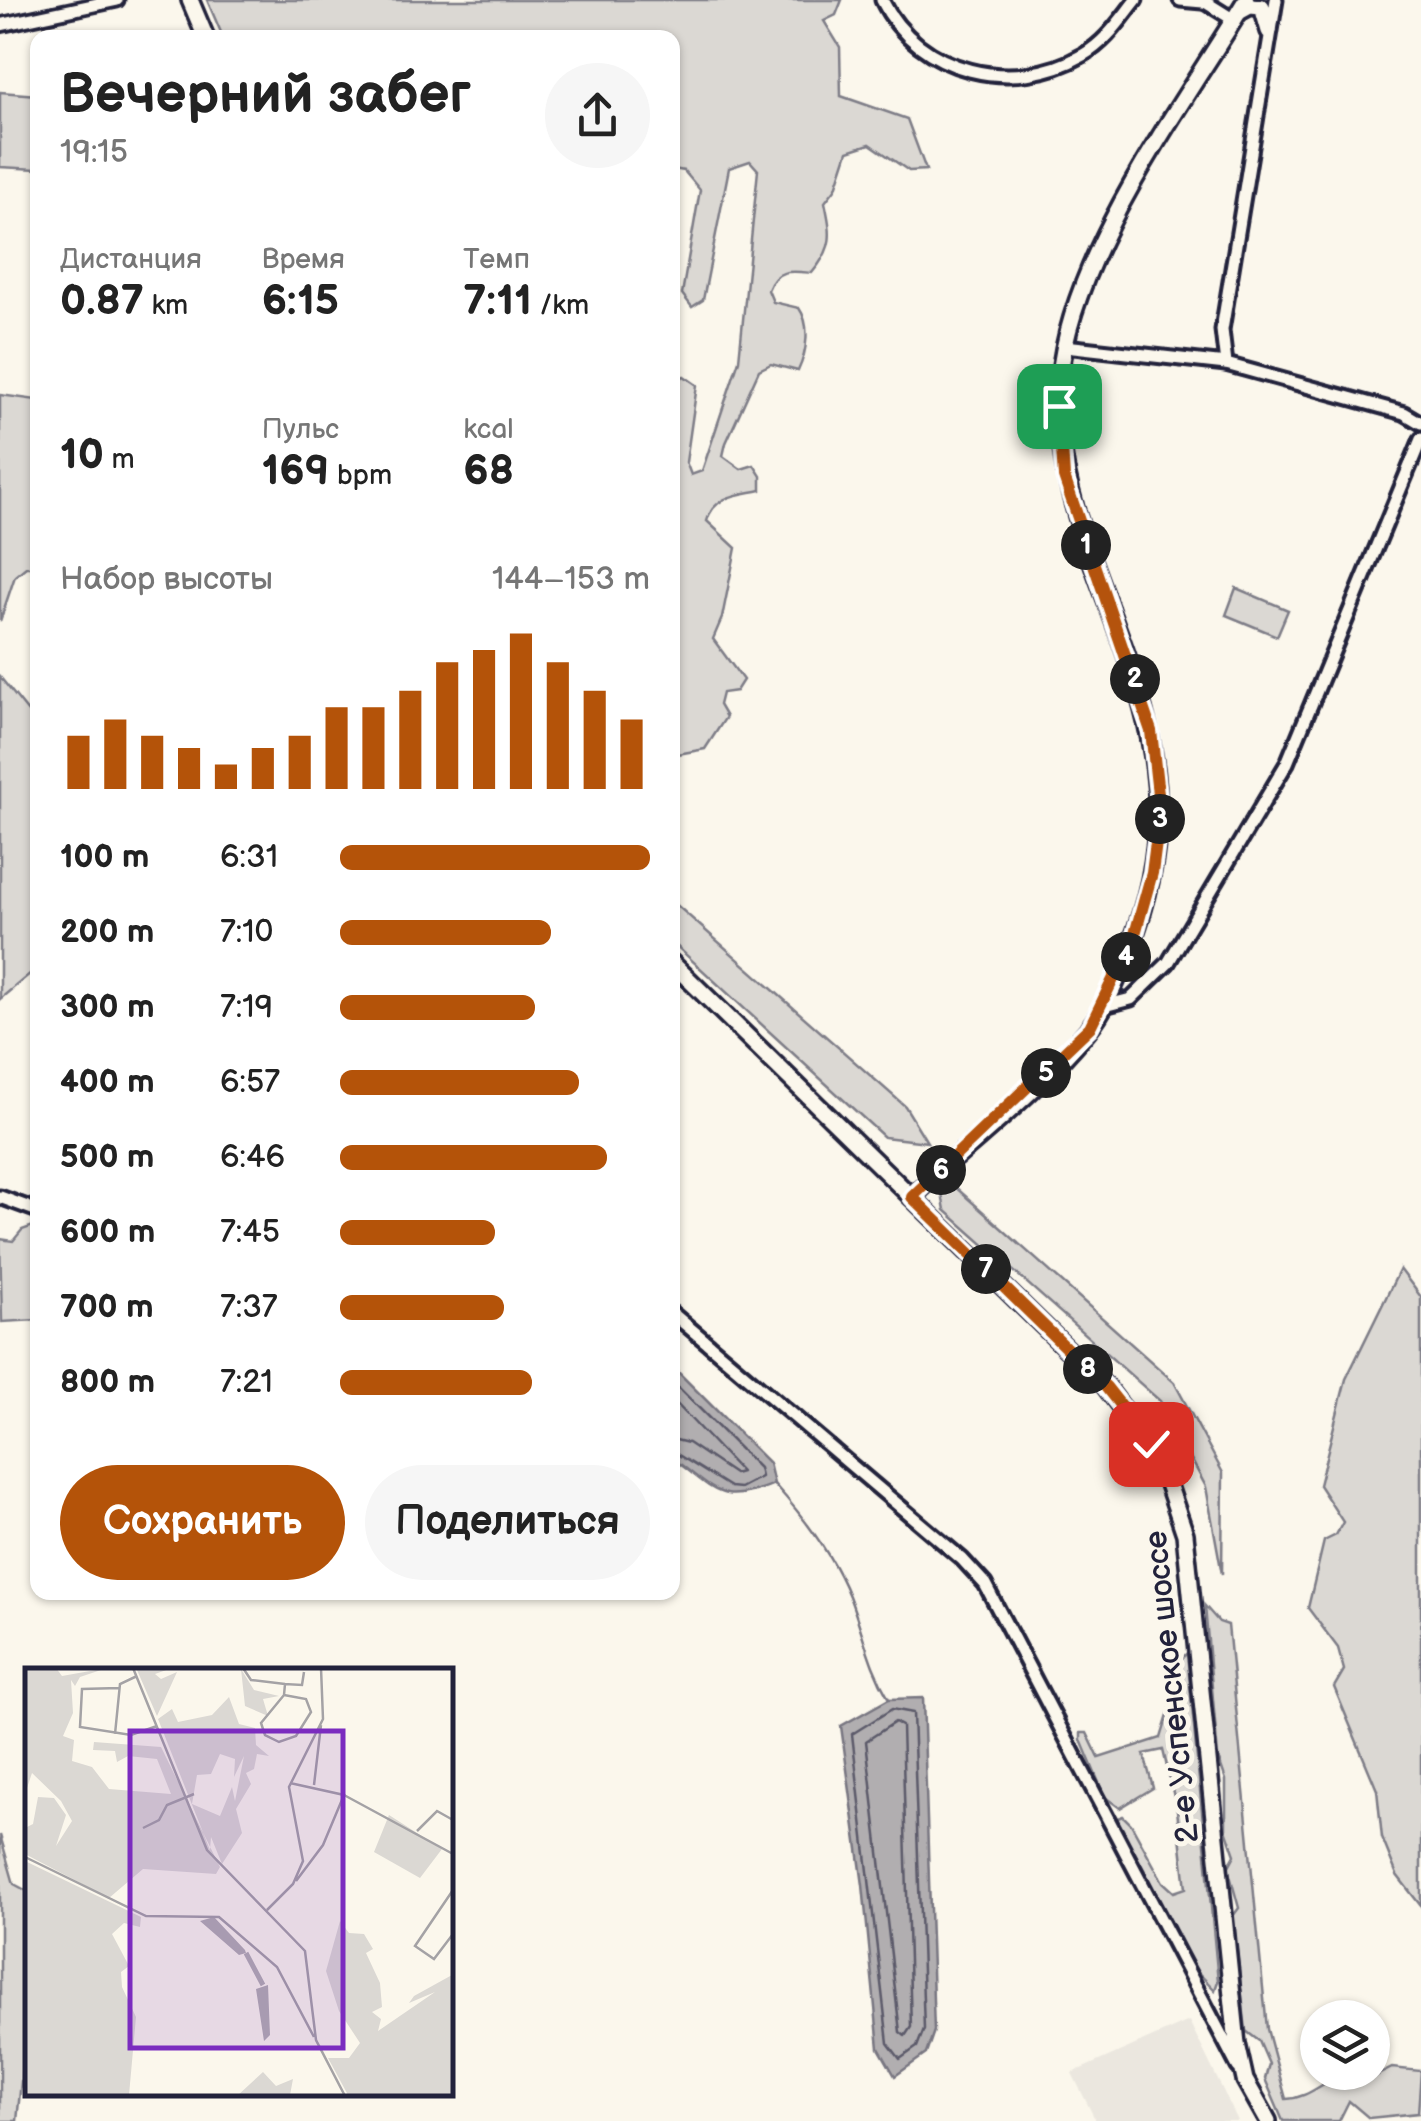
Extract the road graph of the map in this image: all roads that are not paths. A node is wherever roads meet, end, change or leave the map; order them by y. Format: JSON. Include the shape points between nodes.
{"nodes":[{"id":1,"x":116,"y":0,"type":"edge"},
{"id":2,"x":190,"y":0,"type":"edge"},
{"id":3,"x":882,"y":0,"type":"edge"},
{"id":4,"x":1136,"y":0,"type":"edge"},
{"id":5,"x":1180,"y":0,"type":"edge"},
{"id":6,"x":1276,"y":0,"type":"edge"},
{"id":7,"x":1203,"y":1,"type":"edge"},
{"id":8,"x":1240,"y":11,"type":"edge"},
{"id":9,"x":0,"y":26,"type":"edge"},
{"id":10,"x":203,"y":30,"type":"edge"},
{"id":11,"x":1269,"y":31,"type":"junction"},
{"id":12,"x":1065,"y":346,"type":"junction"},
{"id":13,"x":1226,"y":364,"type":"junction"},
{"id":14,"x":1421,"y":423,"type":"edge"},
{"id":15,"x":1421,"y":439,"type":"edge"},
{"id":16,"x":680,"y":971,"type":"edge"},
{"id":17,"x":1104,"y":1006,"type":"junction"},
{"id":18,"x":0,"y":1196,"type":"edge"},
{"id":19,"x":912,"y":1197,"type":"junction"},
{"id":20,"x":30,"y":1208,"type":"edge"},
{"id":21,"x":680,"y":1320,"type":"edge"},
{"id":22,"x":1232,"y":2000,"type":"junction"},
{"id":23,"x":1209,"y":2017,"type":"junction"},
{"id":24,"x":1245,"y":2080,"type":"junction"},
{"id":25,"x":1268,"y":2121,"type":"edge"}],
"edges":[{"from":1,"to":9,"type":"street"},
{"from":2,"to":10,"type":"main road"},
{"from":3,"to":4,"type":"street","via":[[900,28],[942,60],[970,71],[1024,76],[1083,55]]},
{"from":5,"to":7,"type":"street"},
{"from":6,"to":11,"type":"street"},
{"from":7,"to":8,"type":"street"},
{"from":8,"to":11,"type":"main road","via":[[1262,7]]},
{"from":8,"to":12,"type":"main road","via":[[1091,262]]},
{"from":11,"to":13,"type":"street","via":[[1222,330]]},
{"from":12,"to":13,"type":"street"},
{"from":12,"to":17,"type":"main road","via":[[1058,435],[1064,477],[1151,731],[1160,794],[1146,898]]},
{"from":13,"to":14,"type":"street"},
{"from":15,"to":17,"type":"street","via":[[1288,763],[1168,964],[1131,999]]},
{"from":16,"to":19,"type":"main road","name":"2-е Успенское шоссе"},
{"from":17,"to":19,"type":"main road","via":[[1072,1048]]},
{"from":18,"to":20,"type":"street"},
{"from":19,"to":22,"type":"main road","name":"2-е Успенское шоссе","via":[[1120,1402],[1171,1484],[1192,1590]]},
{"from":21,"to":23,"type":"street","via":[[979,1577],[1027,1658]]},
{"from":22,"to":23,"type":"street","via":[[1226,2015]]},
{"from":22,"to":24,"type":"main road","name":"2-е Успенское шоссе"},
{"from":23,"to":24,"type":"street"},
{"from":24,"to":25,"type":"main road","name":"2-е Успенское шоссе"}]}
